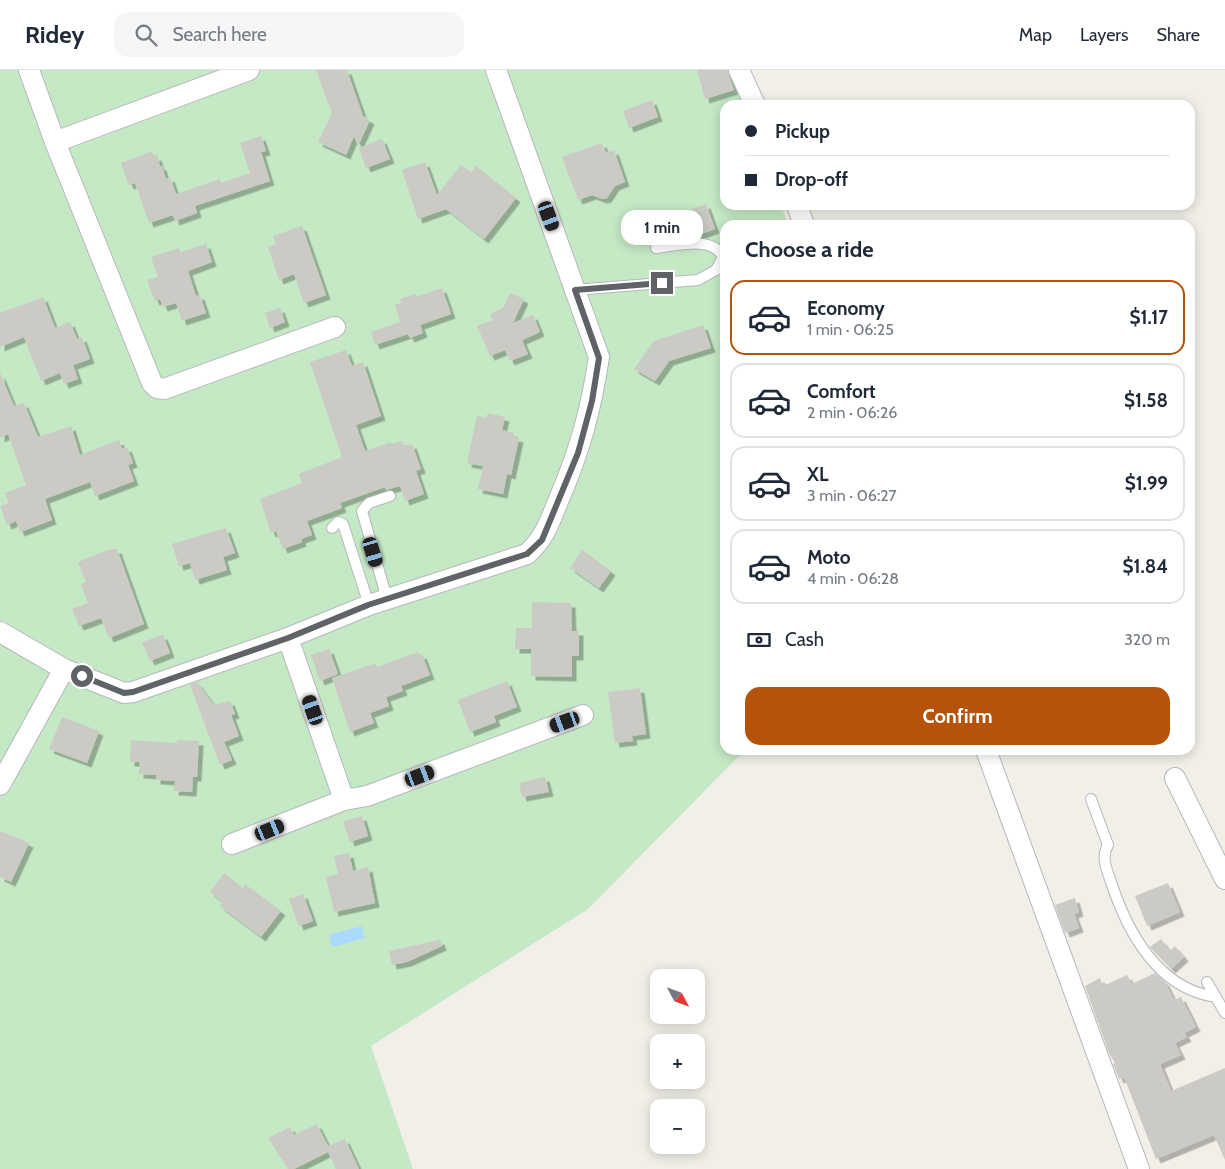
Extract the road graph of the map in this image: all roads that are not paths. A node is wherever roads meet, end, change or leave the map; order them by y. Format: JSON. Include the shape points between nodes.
{"nodes":[{"id":1,"x":29,"y":70,"type":"edge"},
{"id":2,"x":249,"y":70,"type":"edge"},
{"id":3,"x":496,"y":70,"type":"edge"},
{"id":4,"x":739,"y":70,"type":"edge"},
{"id":5,"x":753,"y":100,"type":"edge"},
{"id":6,"x":55,"y":142,"type":"junction"},
{"id":7,"x":656,"y":248,"type":"dead end"},
{"id":8,"x":720,"y":252,"type":"edge"},
{"id":9,"x":720,"y":263,"type":"edge"},
{"id":10,"x":575,"y":290,"type":"junction"},
{"id":11,"x":335,"y":327,"type":"dead end"},
{"id":12,"x":390,"y":496,"type":"dead end"},
{"id":13,"x":332,"y":528,"type":"dead end"},
{"id":14,"x":378,"y":602,"type":"junction"},
{"id":15,"x":0,"y":632,"type":"edge"},
{"id":16,"x":288,"y":638,"type":"junction"},
{"id":17,"x":64,"y":669,"type":"junction"},
{"id":18,"x":583,"y":715,"type":"dead end"},
{"id":19,"x":988,"y":755,"type":"edge"},
{"id":20,"x":1176,"y":778,"type":"dead end"},
{"id":21,"x":0,"y":785,"type":"edge"},
{"id":22,"x":1091,"y":799,"type":"dead end"},
{"id":23,"x":344,"y":800,"type":"junction"},
{"id":24,"x":232,"y":844,"type":"dead end"},
{"id":25,"x":1225,"y":879,"type":"edge"},
{"id":26,"x":1207,"y":982,"type":"dead end"},
{"id":27,"x":1216,"y":997,"type":"junction"},
{"id":28,"x":1225,"y":1014,"type":"edge"},
{"id":29,"x":1139,"y":1169,"type":"edge"}],
"edges":[{"from":1,"to":6,"type":"street"},
{"from":2,"to":6,"type":"street"},
{"from":3,"to":10,"type":"street"},
{"from":4,"to":5,"type":"street"},
{"from":6,"to":11,"type":"street","via":[[152,383],[157,388],[164,389]]},
{"from":7,"to":8,"type":"lane","via":[[706,244],[716,246]]},
{"from":9,"to":10,"type":"lane","via":[[716,270],[698,280]]},
{"from":10,"to":14,"type":"street","via":[[599,358],[578,453],[542,540],[527,554]]},
{"from":12,"to":14,"type":"lane","via":[[369,503],[362,511]]},
{"from":13,"to":14,"type":"lane","via":[[338,522],[343,524]]},
{"from":14,"to":16,"type":"street"},
{"from":15,"to":17,"type":"street"},
{"from":16,"to":17,"type":"street","via":[[133,692],[124,693]]},
{"from":16,"to":23,"type":"street"},
{"from":17,"to":21,"type":"street"},
{"from":18,"to":23,"type":"street","via":[[367,796]]},
{"from":19,"to":29,"type":"street"},
{"from":20,"to":25,"type":"street"},
{"from":22,"to":27,"type":"lane","via":[[1108,845],[1104,852],[1105,865],[1140,947],[1177,984],[1201,995]]},
{"from":23,"to":24,"type":"street"},
{"from":26,"to":27,"type":"lane"},
{"from":27,"to":28,"type":"lane"}]}
